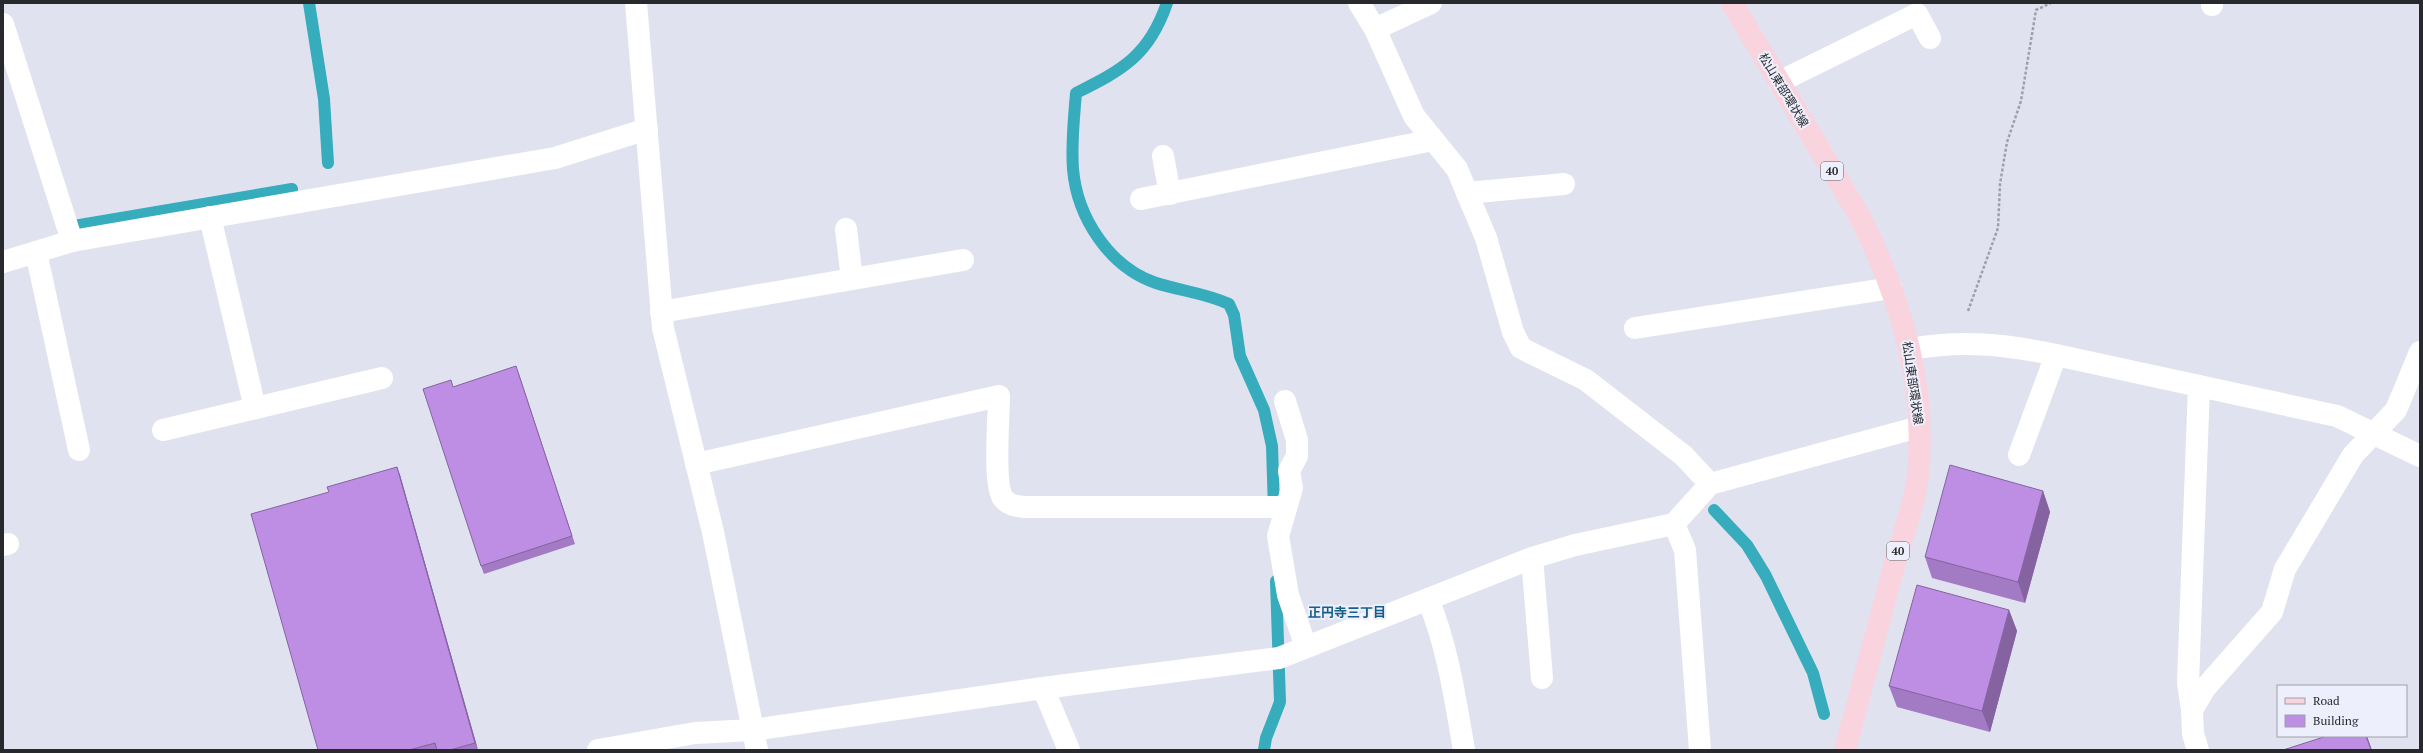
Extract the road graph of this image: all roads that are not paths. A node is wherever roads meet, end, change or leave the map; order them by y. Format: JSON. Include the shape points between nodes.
{"nodes":[{"id":1,"x":636,"y":3,"type":"edge"},
{"id":2,"x":1358,"y":3,"type":"edge"},
{"id":3,"x":1431,"y":3,"type":"edge"},
{"id":4,"x":1732,"y":3,"type":"edge"},
{"id":5,"x":3,"y":24,"type":"edge"},
{"id":6,"x":1375,"y":29,"type":"junction"},
{"id":7,"x":1930,"y":38,"type":"dead end"},
{"id":8,"x":1779,"y":82,"type":"junction"},
{"id":9,"x":647,"y":129,"type":"junction"},
{"id":10,"x":1433,"y":140,"type":"junction"},
{"id":11,"x":1164,"y":156,"type":"dead end"},
{"id":12,"x":1564,"y":184,"type":"dead end"},
{"id":13,"x":1170,"y":194,"type":"junction"},
{"id":14,"x":1467,"y":194,"type":"junction"},
{"id":15,"x":1141,"y":199,"type":"dead end"},
{"id":16,"x":210,"y":217,"type":"junction"},
{"id":17,"x":846,"y":229,"type":"dead end"},
{"id":18,"x":72,"y":241,"type":"junction"},
{"id":19,"x":36,"y":252,"type":"junction"},
{"id":20,"x":963,"y":260,"type":"dead end"},
{"id":21,"x":3,"y":262,"type":"edge"},
{"id":22,"x":852,"y":279,"type":"junction"},
{"id":23,"x":1891,"y":288,"type":"junction"},
{"id":24,"x":661,"y":312,"type":"junction"},
{"id":25,"x":1635,"y":328,"type":"dead end"},
{"id":26,"x":1910,"y":349,"type":"junction"},
{"id":27,"x":2420,"y":352,"type":"edge"},
{"id":28,"x":2056,"y":355,"type":"junction"},
{"id":29,"x":382,"y":378,"type":"dead end"},
{"id":30,"x":2199,"y":386,"type":"junction"},
{"id":31,"x":1285,"y":401,"type":"dead end"},
{"id":32,"x":255,"y":408,"type":"junction"},
{"id":33,"x":1919,"y":427,"type":"junction"},
{"id":34,"x":163,"y":430,"type":"dead end"},
{"id":35,"x":2374,"y":433,"type":"junction"},
{"id":36,"x":80,"y":450,"type":"dead end"},
{"id":37,"x":2018,"y":455,"type":"dead end"},
{"id":38,"x":2420,"y":456,"type":"edge"},
{"id":39,"x":696,"y":464,"type":"junction"},
{"id":40,"x":1710,"y":484,"type":"junction"},
{"id":41,"x":1286,"y":507,"type":"junction"},
{"id":42,"x":1674,"y":524,"type":"junction"},
{"id":43,"x":1532,"y":558,"type":"junction"},
{"id":44,"x":1428,"y":599,"type":"junction"},
{"id":45,"x":1306,"y":647,"type":"junction"},
{"id":46,"x":1542,"y":678,"type":"dead end"},
{"id":47,"x":1044,"y":688,"type":"junction"},
{"id":48,"x":2192,"y":710,"type":"junction"},
{"id":49,"x":755,"y":740,"type":"edge"},
{"id":50,"x":598,"y":750,"type":"edge"},
{"id":51,"x":1069,"y":750,"type":"edge"},
{"id":52,"x":1464,"y":750,"type":"edge"},
{"id":53,"x":1700,"y":750,"type":"edge"},
{"id":54,"x":1845,"y":750,"type":"edge"},
{"id":55,"x":2198,"y":750,"type":"edge"}],
"edges":[{"from":1,"to":9,"type":"street"},
{"from":2,"to":6,"type":"street"},
{"from":3,"to":6,"type":"street"},
{"from":4,"to":8,"type":"main road","name":"松山東部環状線","number":"40"},
{"from":5,"to":18,"type":"street"},
{"from":6,"to":10,"type":"street","via":[[1414,116]]},
{"from":7,"to":8,"type":"street","via":[[1917,14]]},
{"from":8,"to":23,"type":"main road","name":"松山東部環状線","number":"40","via":[[1859,215],[1877,251]]},
{"from":9,"to":16,"type":"street","via":[[555,158]]},
{"from":9,"to":24,"type":"street"},
{"from":10,"to":13,"type":"street"},
{"from":10,"to":14,"type":"street","via":[[1457,170]]},
{"from":11,"to":13,"type":"street"},
{"from":12,"to":14,"type":"street"},
{"from":13,"to":15,"type":"street"},
{"from":14,"to":40,"type":"street","via":[[1486,238],[1512,332],[1521,348],[1586,380],[1684,456]]},
{"from":16,"to":18,"type":"street"},
{"from":16,"to":32,"type":"street"},
{"from":17,"to":22,"type":"street"},
{"from":18,"to":19,"type":"street"},
{"from":19,"to":21,"type":"street"},
{"from":19,"to":36,"type":"street"},
{"from":20,"to":22,"type":"street"},
{"from":22,"to":24,"type":"street"},
{"from":23,"to":25,"type":"street"},
{"from":23,"to":26,"type":"main road","name":"松山東部環状線","number":"40"},
{"from":24,"to":39,"type":"street","via":[[662,328]]},
{"from":26,"to":28,"type":"street","via":[[1960,342],[2011,346]]},
{"from":26,"to":33,"type":"main road","name":"松山東部環状線","number":"40"},
{"from":27,"to":35,"type":"street","via":[[2396,410]]},
{"from":28,"to":30,"type":"street"},
{"from":28,"to":37,"type":"street"},
{"from":29,"to":32,"type":"street"},
{"from":30,"to":35,"type":"street","via":[[2337,416]]},
{"from":30,"to":48,"type":"street","via":[[2188,683]]},
{"from":31,"to":41,"type":"street","via":[[1297,440],[1297,456],[1289,471],[1292,488]]},
{"from":32,"to":34,"type":"street"},
{"from":33,"to":40,"type":"street"},
{"from":33,"to":54,"type":"main road","name":"松山東部環状線","number":"40","via":[[1916,482]]},
{"from":35,"to":38,"type":"street"},
{"from":35,"to":48,"type":"street","via":[[2353,455],[2285,569],[2272,612],[2205,688]]},
{"from":39,"to":41,"type":"street","via":[[999,396],[998,479],[1003,498],[1011,506]]},
{"from":39,"to":49,"type":"street","via":[[713,532]]},
{"from":40,"to":42,"type":"street"},
{"from":41,"to":45,"type":"street","via":[[1278,536],[1288,595]]},
{"from":42,"to":43,"type":"street","via":[[1575,545]]},
{"from":42,"to":53,"type":"street","via":[[1685,550]]},
{"from":43,"to":44,"type":"street"},
{"from":43,"to":46,"type":"street"},
{"from":44,"to":45,"type":"street"},
{"from":44,"to":52,"type":"street","via":[[1450,665]]},
{"from":45,"to":47,"type":"street","via":[[1279,658]]},
{"from":47,"to":49,"type":"street"},
{"from":47,"to":51,"type":"street"},
{"from":48,"to":55,"type":"street","via":[[2193,734]]},
{"from":49,"to":50,"type":"street","via":[[695,733]]}]}
